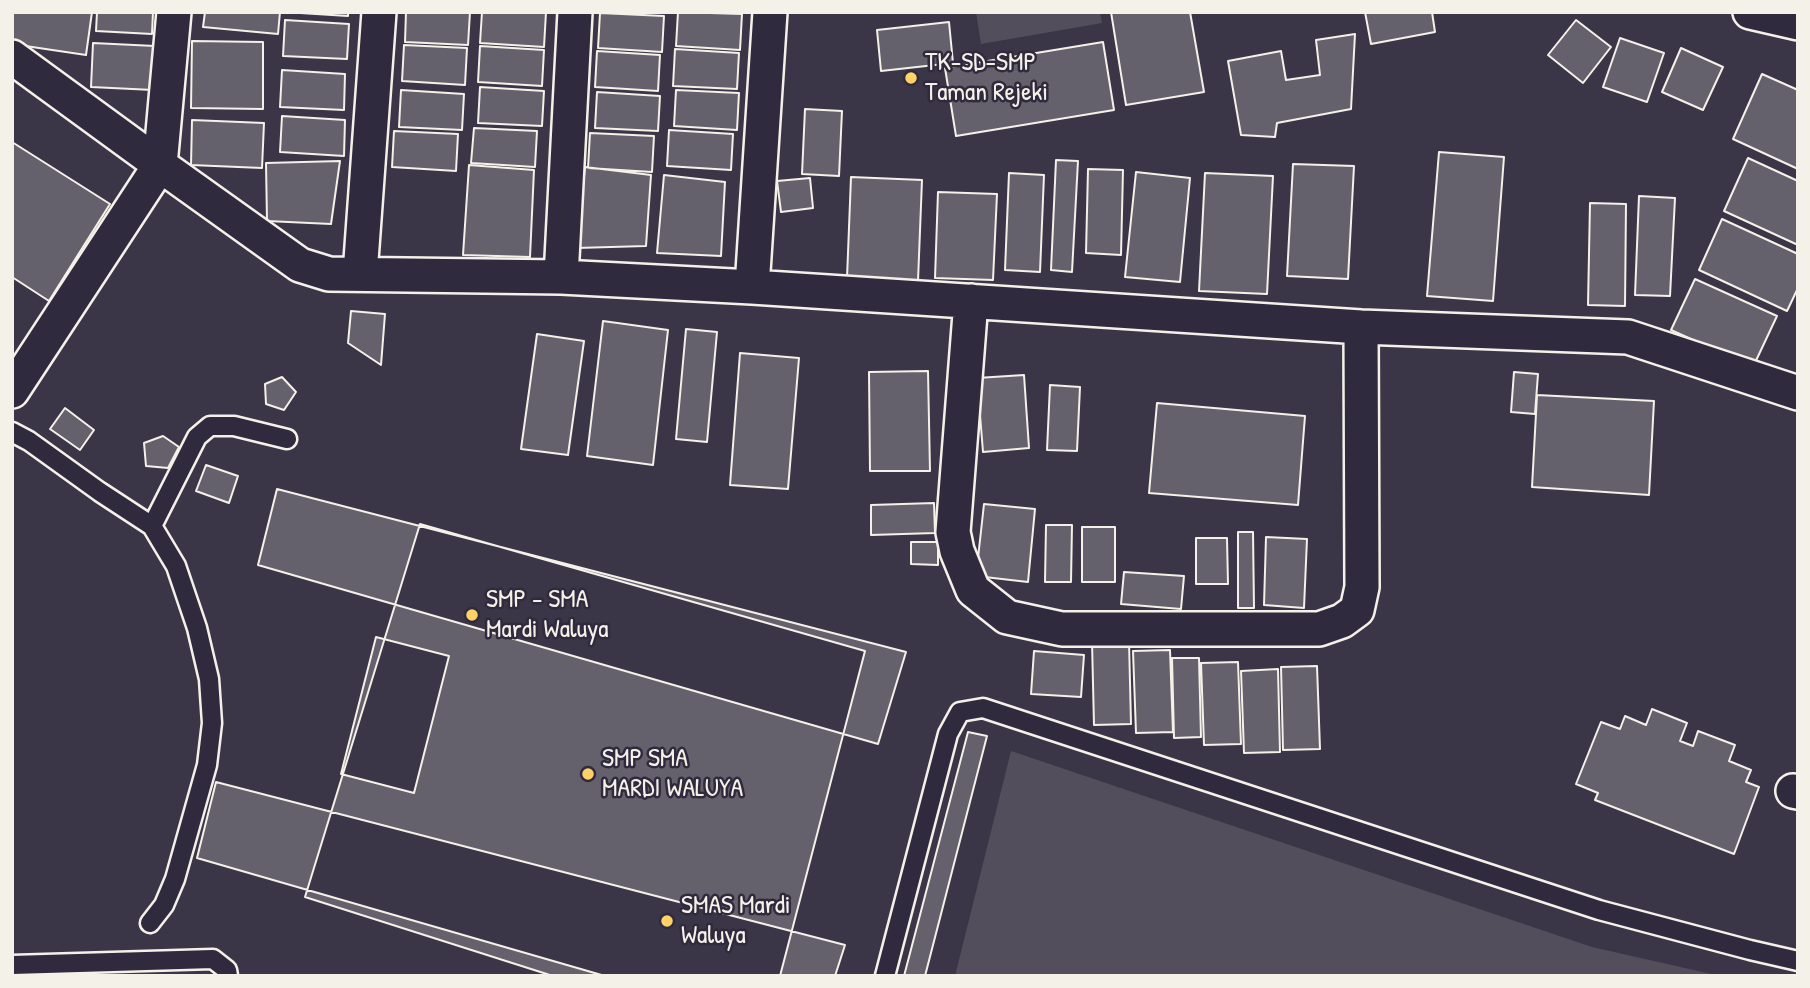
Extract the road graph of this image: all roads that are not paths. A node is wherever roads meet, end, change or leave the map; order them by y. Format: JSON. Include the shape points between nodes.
{"nodes":[{"id":1,"x":174,"y":12,"type":"edge"},
{"id":2,"x":379,"y":12,"type":"edge"},
{"id":3,"x":575,"y":12,"type":"edge"},
{"id":4,"x":770,"y":12,"type":"edge"},
{"id":5,"x":1750,"y":12,"type":"edge"},
{"id":6,"x":1798,"y":23,"type":"edge"},
{"id":7,"x":12,"y":57,"type":"edge"},
{"id":8,"x":160,"y":165,"type":"junction"},
{"id":9,"x":360,"y":274,"type":"junction"},
{"id":10,"x":561,"y":277,"type":"junction"},
{"id":11,"x":752,"y":287,"type":"junction"},
{"id":12,"x":971,"y":301,"type":"junction"},
{"id":13,"x":1362,"y":327,"type":"junction"},
{"id":14,"x":12,"y":391,"type":"edge"},
{"id":15,"x":1798,"y":394,"type":"edge"},
{"id":16,"x":12,"y":432,"type":"edge"},
{"id":17,"x":287,"y":439,"type":"dead end"},
{"id":18,"x":152,"y":526,"type":"junction"},
{"id":19,"x":150,"y":923,"type":"dead end"},
{"id":20,"x":1798,"y":961,"type":"edge"},
{"id":21,"x":12,"y":965,"type":"edge"},
{"id":22,"x":228,"y":976,"type":"edge"},
{"id":23,"x":886,"y":976,"type":"edge"}],
"edges":[{"from":1,"to":8,"type":"street"},
{"from":2,"to":9,"type":"street"},
{"from":3,"to":10,"type":"street"},
{"from":4,"to":11,"type":"street"},
{"from":5,"to":6,"type":"street"},
{"from":7,"to":8,"type":"street"},
{"from":8,"to":9,"type":"street","via":[[300,265],[329,274]]},
{"from":8,"to":14,"type":"street"},
{"from":9,"to":10,"type":"street"},
{"from":10,"to":11,"type":"street"},
{"from":11,"to":12,"type":"street"},
{"from":12,"to":13,"type":"street"},
{"from":12,"to":13,"type":"street","via":[[953,533],[957,551],[973,590],[1007,617],[1062,629],[1318,629],[1342,621],[1356,610],[1362,587]]},
{"from":13,"to":15,"type":"street","via":[[1628,337]]},
{"from":16,"to":18,"type":"lane"},
{"from":17,"to":18,"type":"lane","via":[[234,426],[210,426],[197,437]]},
{"from":18,"to":19,"type":"lane","via":[[176,566],[197,628],[209,678],[212,723],[207,765],[176,879]]},
{"from":20,"to":23,"type":"lane","via":[[1599,910],[983,708],[960,712],[948,734]]},
{"from":21,"to":22,"type":"lane","via":[[214,959]]}]}
